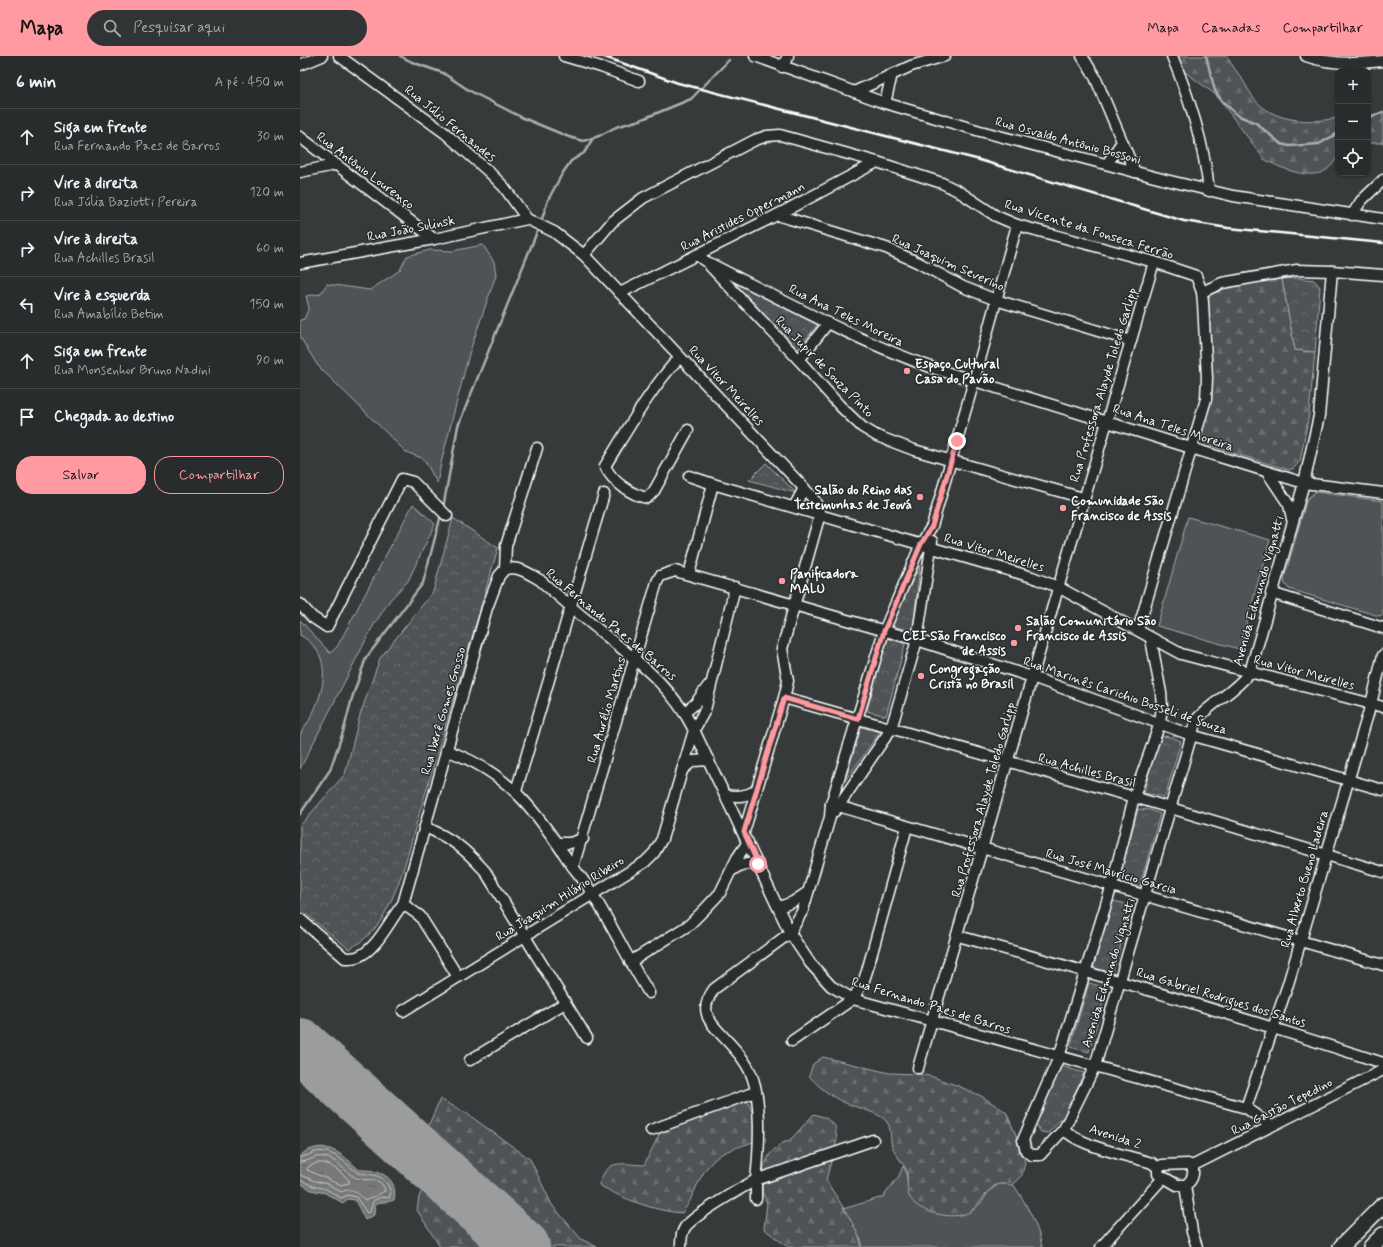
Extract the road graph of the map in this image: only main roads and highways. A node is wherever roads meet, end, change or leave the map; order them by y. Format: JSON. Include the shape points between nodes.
{"nodes":[{"id":1,"x":1383,"y":1205,"type":"edge"},
{"id":2,"x":1383,"y":1235,"type":"edge"},
{"id":3,"x":1341,"y":1247,"type":"edge"},
{"id":4,"x":1371,"y":1247,"type":"edge"}],
"edges":[{"from":1,"to":3,"type":"highway"},
{"from":2,"to":4,"type":"highway"}]}
